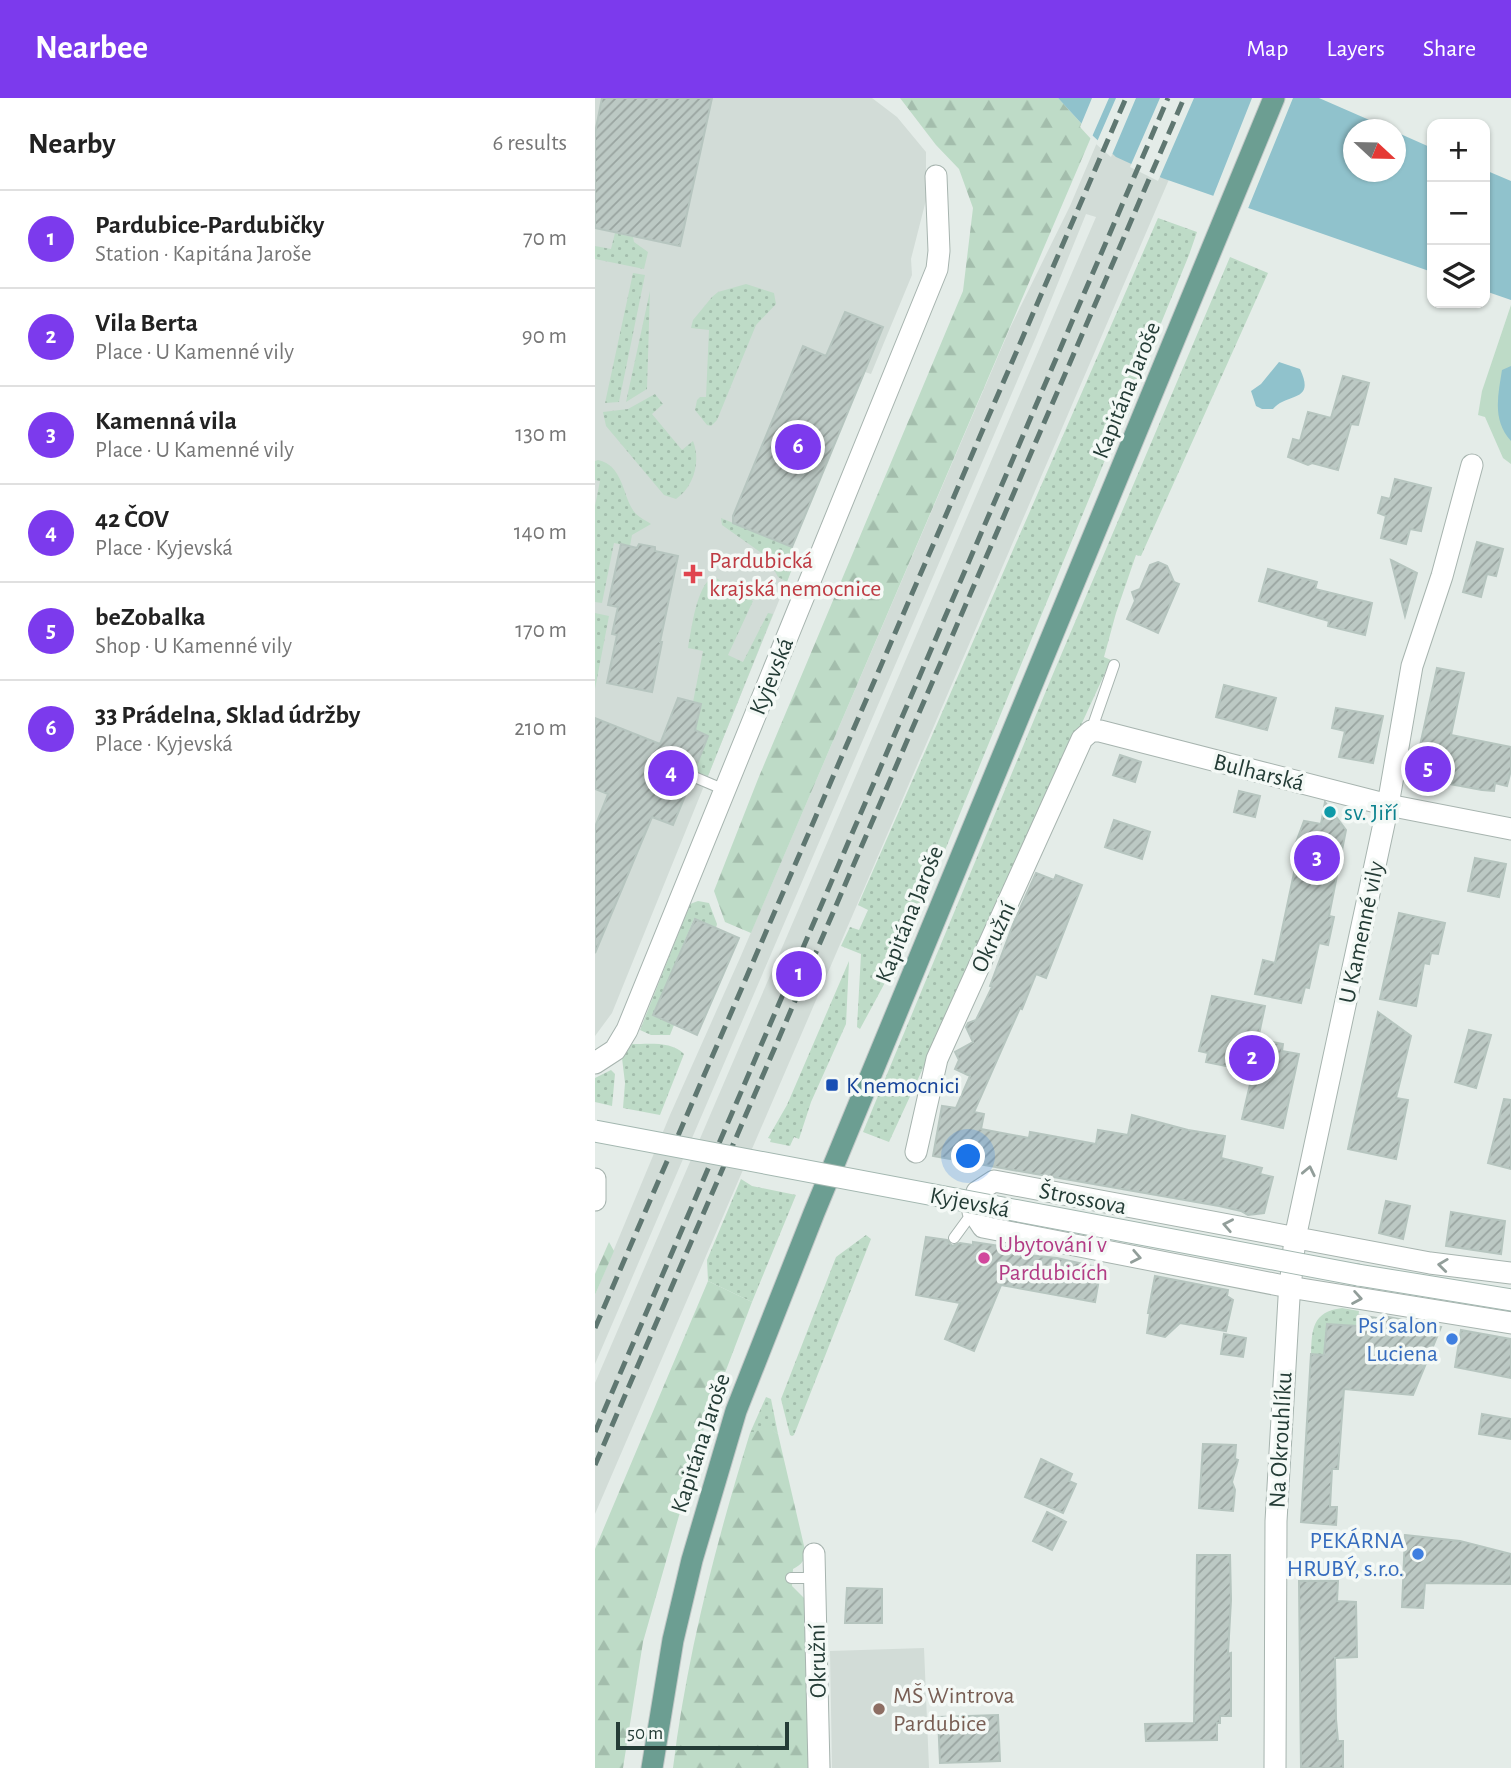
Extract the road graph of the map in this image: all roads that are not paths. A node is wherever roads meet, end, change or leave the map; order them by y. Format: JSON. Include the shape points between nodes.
{"nodes":[{"id":1,"x":1274,"y":98,"type":"edge"},
{"id":2,"x":936,"y":176,"type":"dead end"},
{"id":3,"x":1472,"y":466,"type":"dead end"},
{"id":4,"x":1115,"y":665,"type":"dead end"},
{"id":5,"x":1091,"y":731,"type":"junction"},
{"id":6,"x":692,"y":776,"type":"dead end"},
{"id":7,"x":725,"y":790,"type":"junction"},
{"id":8,"x":1388,"y":805,"type":"junction"},
{"id":9,"x":1511,"y":829,"type":"edge"},
{"id":10,"x":595,"y":1063,"type":"edge"},
{"id":11,"x":595,"y":1131,"type":"edge"},
{"id":12,"x":916,"y":1152,"type":"dead end"},
{"id":13,"x":595,"y":1179,"type":"edge"},
{"id":14,"x":595,"y":1200,"type":"edge"},
{"id":15,"x":973,"y":1212,"type":"junction"},
{"id":16,"x":954,"y":1238,"type":"dead end"},
{"id":17,"x":1295,"y":1238,"type":"junction"},
{"id":18,"x":1511,"y":1273,"type":"edge"},
{"id":19,"x":1289,"y":1287,"type":"junction"},
{"id":20,"x":1511,"y":1300,"type":"edge"},
{"id":21,"x":1511,"y":1324,"type":"edge"},
{"id":22,"x":814,"y":1554,"type":"dead end"},
{"id":23,"x":791,"y":1578,"type":"dead end"},
{"id":24,"x":815,"y":1578,"type":"junction"},
{"id":25,"x":652,"y":1768,"type":"edge"},
{"id":26,"x":819,"y":1768,"type":"edge"},
{"id":27,"x":1275,"y":1768,"type":"edge"}],
"edges":[{"from":1,"to":25,"type":"main road","name":"Kapitána Jaroše","via":[[740,1400],[692,1560],[673,1640]]},
{"from":2,"to":7,"type":"street","name":"Kyjevská","via":[[937,269]]},
{"from":3,"to":8,"type":"street","name":"U Kamenné vily","via":[[1412,666]]},
{"from":4,"to":5,"type":"lane"},
{"from":5,"to":8,"type":"street","name":"Bulharská"},
{"from":5,"to":12,"type":"street","name":"Okružní","via":[[1082,739],[937,1059]]},
{"from":6,"to":7,"type":"lane"},
{"from":7,"to":10,"type":"street","name":"Kyjevská","via":[[627,1030],[615,1050]]},
{"from":8,"to":9,"type":"street","name":"Bulharská"},
{"from":17,"to":8,"type":"street","name":"U Kamenné vily","one_way":true},
{"from":11,"to":20,"type":"street","name":"Kyjevská","bridge":true},
{"from":13,"to":14,"type":"street"},
{"from":15,"to":16,"type":"lane"},
{"from":17,"to":15,"type":"street","name":"Štrossova","one_way":true,"via":[[994,1181],[977,1192]]},
{"from":15,"to":19,"type":"street","name":"Štrossova","one_way":true,"via":[[983,1227]]},
{"from":18,"to":17,"type":"street","name":"Štrossova","one_way":true},
{"from":17,"to":19,"type":"street","name":"Na Okrouhlíku"},
{"from":19,"to":21,"type":"street","name":"Štrossova","one_way":true},
{"from":19,"to":27,"type":"street","name":"Na Okrouhlíku","via":[[1274,1570]]},
{"from":22,"to":24,"type":"street","name":"Okružní"},
{"from":23,"to":24,"type":"lane"},
{"from":24,"to":26,"type":"street","name":"Okružní"}]}
